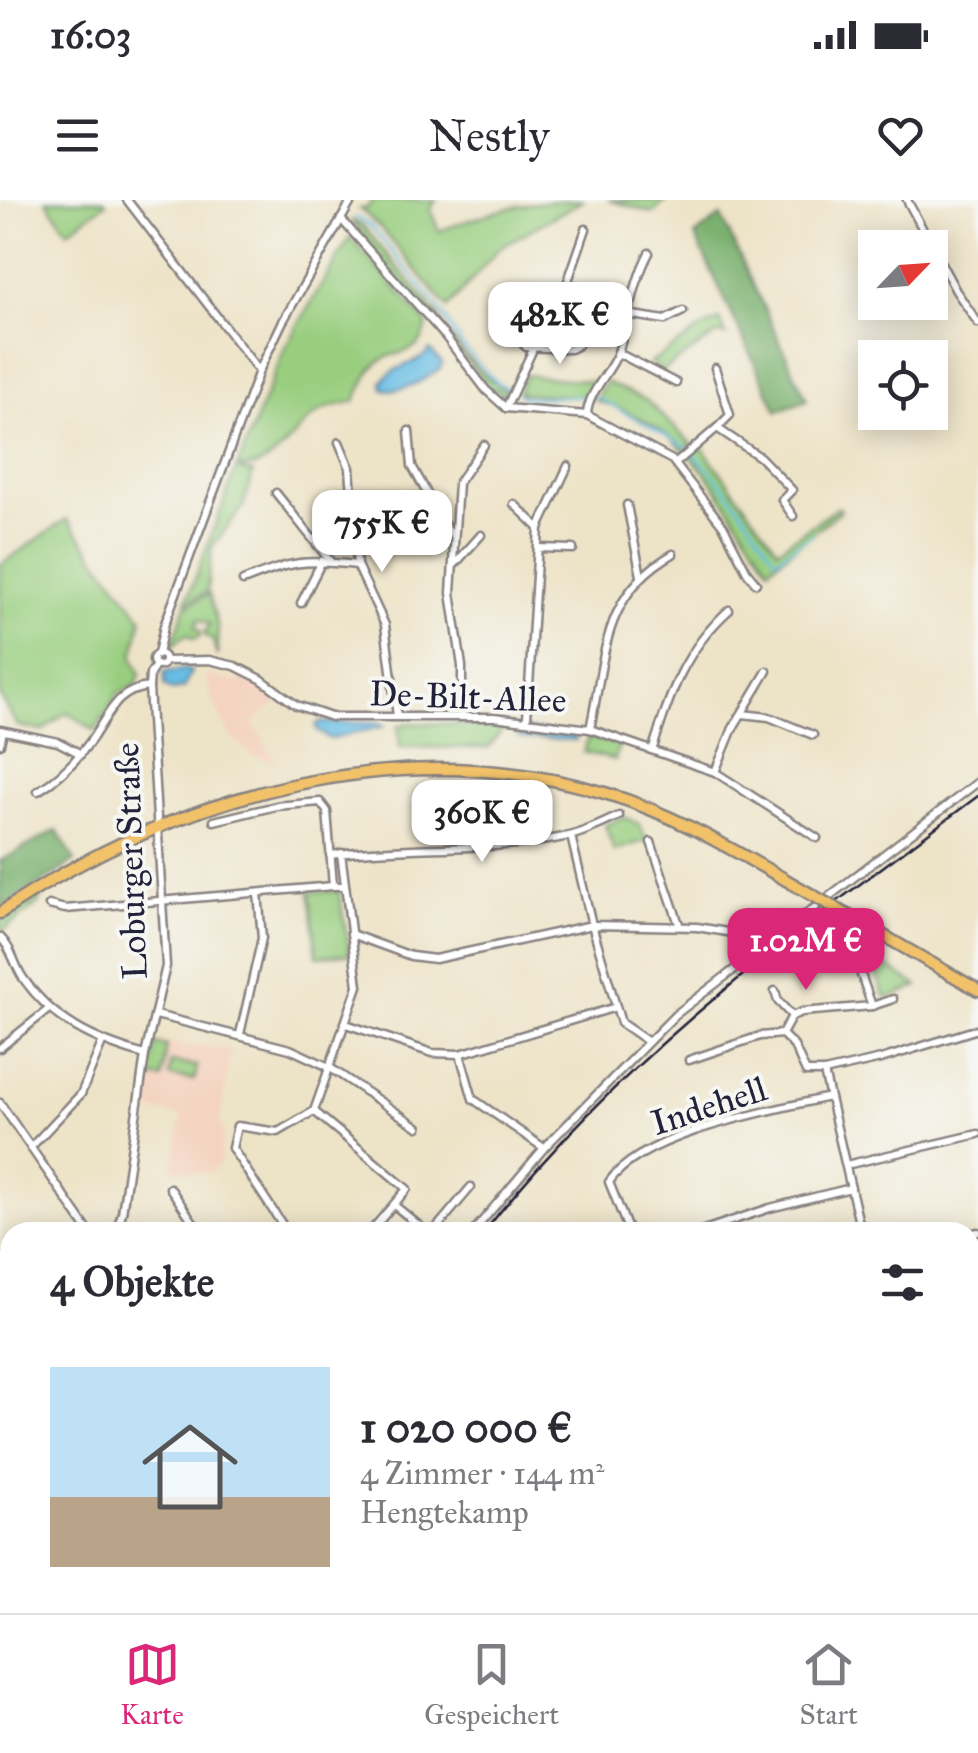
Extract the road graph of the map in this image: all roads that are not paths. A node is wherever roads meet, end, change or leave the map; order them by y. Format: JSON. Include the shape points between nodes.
{"nodes":[{"id":1,"x":128,"y":200,"type":"edge"},
{"id":2,"x":352,"y":200,"type":"edge"},
{"id":3,"x":907,"y":200,"type":"edge"},
{"id":4,"x":341,"y":219,"type":"junction"},
{"id":5,"x":586,"y":229,"type":"dead end"},
{"id":6,"x":649,"y":253,"type":"dead end"},
{"id":7,"x":683,"y":311,"type":"dead end"},
{"id":8,"x":494,"y":314,"type":"dead end"},
{"id":9,"x":626,"y":314,"type":"junction"},
{"id":10,"x":978,"y":322,"type":"edge"},
{"id":11,"x":578,"y":345,"type":"dead end"},
{"id":12,"x":533,"y":348,"type":"junction"},
{"id":13,"x":618,"y":353,"type":"junction"},
{"id":14,"x":715,"y":368,"type":"dead end"},
{"id":15,"x":259,"y":372,"type":"junction"},
{"id":16,"x":676,"y":384,"type":"dead end"},
{"id":17,"x":506,"y":408,"type":"junction"},
{"id":18,"x":587,"y":415,"type":"junction"},
{"id":19,"x":717,"y":428,"type":"junction"},
{"id":20,"x":409,"y":431,"type":"dead end"},
{"id":21,"x":339,"y":442,"type":"dead end"},
{"id":22,"x":484,"y":445,"type":"dead end"},
{"id":23,"x":676,"y":463,"type":"junction"},
{"id":24,"x":568,"y":466,"type":"dead end"},
{"id":25,"x":276,"y":493,"type":"dead end"},
{"id":26,"x":514,"y":504,"type":"dead end"},
{"id":27,"x":627,"y":504,"type":"dead end"},
{"id":28,"x":793,"y":516,"type":"dead end"},
{"id":29,"x":540,"y":528,"type":"junction"},
{"id":30,"x":481,"y":535,"type":"dead end"},
{"id":31,"x":454,"y":536,"type":"junction"},
{"id":32,"x":538,"y":548,"type":"junction"},
{"id":33,"x":573,"y":549,"type":"dead end"},
{"id":34,"x":673,"y":554,"type":"dead end"},
{"id":35,"x":327,"y":562,"type":"junction"},
{"id":36,"x":357,"y":565,"type":"junction"},
{"id":37,"x":454,"y":565,"type":"junction"},
{"id":38,"x":641,"y":576,"type":"junction"},
{"id":39,"x":243,"y":581,"type":"dead end"},
{"id":40,"x":756,"y":584,"type":"dead end"},
{"id":41,"x":301,"y":603,"type":"dead end"},
{"id":42,"x":730,"y":610,"type":"dead end"},
{"id":43,"x":158,"y":654,"type":"junction"},
{"id":44,"x":165,"y":661,"type":"junction"},
{"id":45,"x":156,"y":665,"type":"junction"},
{"id":46,"x":767,"y":671,"type":"dead end"},
{"id":47,"x":149,"y":687,"type":"junction"},
{"id":48,"x":742,"y":714,"type":"junction"},
{"id":49,"x":397,"y":716,"type":"junction"},
{"id":50,"x":462,"y":716,"type":"junction"},
{"id":51,"x":527,"y":718,"type":"junction"},
{"id":52,"x":590,"y":729,"type":"junction"},
{"id":53,"x":2,"y":731,"type":"edge"},
{"id":54,"x":813,"y":735,"type":"dead end"},
{"id":55,"x":0,"y":744,"type":"edge"},
{"id":56,"x":653,"y":748,"type":"junction"},
{"id":57,"x":80,"y":754,"type":"junction"},
{"id":58,"x":715,"y":772,"type":"junction"},
{"id":59,"x":978,"y":782,"type":"edge"},
{"id":60,"x":38,"y":791,"type":"dead end"},
{"id":61,"x":620,"y":816,"type":"dead end"},
{"id":62,"x":214,"y":822,"type":"dead end"},
{"id":63,"x":158,"y":826,"type":"junction"},
{"id":64,"x":571,"y":836,"type":"junction"},
{"id":65,"x":817,"y":838,"type":"dead end"},
{"id":66,"x":651,"y":842,"type":"dead end"},
{"id":67,"x":341,"y":853,"type":"junction"},
{"id":68,"x":330,"y":855,"type":"junction"},
{"id":69,"x":333,"y":886,"type":"junction"},
{"id":70,"x":345,"y":886,"type":"junction"},
{"id":71,"x":258,"y":893,"type":"junction"},
{"id":72,"x":163,"y":903,"type":"junction"},
{"id":73,"x":49,"y":906,"type":"dead end"},
{"id":74,"x":0,"y":912,"type":"edge"},
{"id":75,"x":679,"y":924,"type":"junction"},
{"id":76,"x":592,"y":925,"type":"junction"},
{"id":77,"x":351,"y":934,"type":"junction"},
{"id":78,"x":0,"y":938,"type":"edge"},
{"id":79,"x":755,"y":951,"type":"junction"},
{"id":80,"x":859,"y":970,"type":"dead end"},
{"id":81,"x":978,"y":990,"type":"edge"},
{"id":82,"x":774,"y":992,"type":"dead end"},
{"id":83,"x":893,"y":999,"type":"dead end"},
{"id":84,"x":872,"y":1006,"type":"junction"},
{"id":85,"x":49,"y":1008,"type":"junction"},
{"id":86,"x":616,"y":1008,"type":"junction"},
{"id":87,"x":156,"y":1015,"type":"junction"},
{"id":88,"x":792,"y":1016,"type":"junction"},
{"id":89,"x":346,"y":1024,"type":"junction"},
{"id":90,"x":978,"y":1030,"type":"edge"},
{"id":91,"x":240,"y":1034,"type":"junction"},
{"id":92,"x":782,"y":1034,"type":"junction"},
{"id":93,"x":647,"y":1042,"type":"junction"},
{"id":94,"x":102,"y":1043,"type":"junction"},
{"id":95,"x":0,"y":1048,"type":"edge"},
{"id":96,"x":460,"y":1054,"type":"junction"},
{"id":97,"x":145,"y":1055,"type":"junction"},
{"id":98,"x":689,"y":1060,"type":"dead end"},
{"id":99,"x":330,"y":1067,"type":"junction"},
{"id":100,"x":824,"y":1072,"type":"junction"},
{"id":101,"x":830,"y":1097,"type":"junction"},
{"id":102,"x":0,"y":1103,"type":"edge"},
{"id":103,"x":314,"y":1111,"type":"junction"},
{"id":104,"x":418,"y":1127,"type":"dead end"},
{"id":105,"x":978,"y":1134,"type":"edge"},
{"id":106,"x":32,"y":1146,"type":"junction"},
{"id":107,"x":544,"y":1148,"type":"junction"},
{"id":108,"x":846,"y":1165,"type":"junction"},
{"id":109,"x":471,"y":1187,"type":"dead end"},
{"id":110,"x":170,"y":1188,"type":"dead end"},
{"id":111,"x":851,"y":1188,"type":"junction"},
{"id":112,"x":394,"y":1205,"type":"junction"},
{"id":113,"x":82,"y":1222,"type":"edge"},
{"id":114,"x":118,"y":1222,"type":"edge"},
{"id":115,"x":193,"y":1222,"type":"edge"},
{"id":116,"x":280,"y":1222,"type":"edge"},
{"id":117,"x":379,"y":1222,"type":"edge"},
{"id":118,"x":417,"y":1222,"type":"edge"},
{"id":119,"x":439,"y":1222,"type":"edge"},
{"id":120,"x":480,"y":1222,"type":"edge"},
{"id":121,"x":625,"y":1222,"type":"edge"},
{"id":122,"x":730,"y":1222,"type":"edge"},
{"id":123,"x":859,"y":1222,"type":"edge"}],
"edges":[{"from":1,"to":15,"type":"street"},
{"from":2,"to":4,"type":"street"},
{"from":3,"to":10,"type":"street"},
{"from":4,"to":15,"type":"street"},
{"from":4,"to":17,"type":"street"},
{"from":5,"to":12,"type":"street","via":[[560,304]]},
{"from":6,"to":9,"type":"street"},
{"from":7,"to":9,"type":"street","via":[[665,320]]},
{"from":8,"to":12,"type":"street"},
{"from":9,"to":13,"type":"street"},
{"from":11,"to":12,"type":"street"},
{"from":12,"to":17,"type":"street"},
{"from":13,"to":16,"type":"street"},
{"from":13,"to":18,"type":"street"},
{"from":14,"to":19,"type":"street","via":[[730,415]]},
{"from":15,"to":43,"type":"street"},
{"from":17,"to":18,"type":"street"},
{"from":18,"to":23,"type":"street"},
{"from":19,"to":23,"type":"street"},
{"from":19,"to":28,"type":"street","via":[[760,457],[792,490],[782,500]]},
{"from":20,"to":31,"type":"street","via":[[412,466]]},
{"from":21,"to":36,"type":"street","via":[[350,468]]},
{"from":22,"to":31,"type":"street","via":[[458,483]]},
{"from":23,"to":40,"type":"street"},
{"from":24,"to":29,"type":"street"},
{"from":25,"to":35,"type":"street"},
{"from":26,"to":29,"type":"street"},
{"from":27,"to":38,"type":"street"},
{"from":29,"to":32,"type":"street"},
{"from":30,"to":37,"type":"street"},
{"from":31,"to":37,"type":"street"},
{"from":32,"to":33,"type":"street"},
{"from":32,"to":51,"type":"street"},
{"from":34,"to":38,"type":"street"},
{"from":35,"to":36,"type":"street"},
{"from":35,"to":39,"type":"street","via":[[308,559]]},
{"from":35,"to":41,"type":"street"},
{"from":36,"to":49,"type":"street","via":[[385,625]]},
{"from":37,"to":50,"type":"street"},
{"from":38,"to":52,"type":"street","via":[[617,608]]},
{"from":42,"to":56,"type":"street","via":[[698,641],[675,681]]},
{"from":43,"to":44,"type":"street"},
{"from":43,"to":45,"type":"street","name":"Loburger Straße"},
{"from":44,"to":45,"type":"street"},
{"from":44,"to":49,"type":"street","name":"De-Bilt-Allee","via":[[235,666],[322,714]]},
{"from":45,"to":47,"type":"street","name":"Loburger Straße"},
{"from":46,"to":48,"type":"street"},
{"from":47,"to":57,"type":"street","via":[[119,698]]},
{"from":47,"to":63,"type":"street","name":"Loburger Straße"},
{"from":48,"to":54,"type":"street"},
{"from":48,"to":58,"type":"street"},
{"from":49,"to":50,"type":"street","name":"De-Bilt-Allee"},
{"from":50,"to":51,"type":"street","name":"De-Bilt-Allee"},
{"from":51,"to":52,"type":"street","name":"De-Bilt-Allee"},
{"from":52,"to":56,"type":"street","name":"De-Bilt-Allee"},
{"from":53,"to":55,"type":"street"},
{"from":53,"to":57,"type":"street","via":[[58,742]]},
{"from":56,"to":58,"type":"street","name":"De-Bilt-Allee"},
{"from":57,"to":60,"type":"street"},
{"from":58,"to":65,"type":"street","name":"De-Bilt-Allee"},
{"from":59,"to":79,"type":"street"},
{"from":61,"to":64,"type":"street"},
{"from":62,"to":68,"type":"street","via":[[320,802],[327,811]]},
{"from":63,"to":72,"type":"street","name":"Loburger Straße"},
{"from":63,"to":74,"type":"main road","via":[[85,859]]},
{"from":63,"to":81,"type":"main road","bridge":true,"via":[[248,796],[400,771],[498,772],[562,782],[692,828]]},
{"from":64,"to":67,"type":"street"},
{"from":64,"to":76,"type":"street"},
{"from":66,"to":75,"type":"street"},
{"from":67,"to":68,"type":"street"},
{"from":67,"to":70,"type":"street"},
{"from":68,"to":69,"type":"street"},
{"from":69,"to":70,"type":"street"},
{"from":69,"to":71,"type":"street"},
{"from":70,"to":77,"type":"street"},
{"from":71,"to":72,"type":"street"},
{"from":71,"to":91,"type":"street","via":[[262,938]]},
{"from":72,"to":73,"type":"street"},
{"from":72,"to":87,"type":"street","name":"Loburger Straße","via":[[166,966]]},
{"from":75,"to":76,"type":"street"},
{"from":75,"to":79,"type":"street","via":[[739,934]]},
{"from":76,"to":77,"type":"street","via":[[435,959]]},
{"from":76,"to":86,"type":"street"},
{"from":77,"to":89,"type":"street","via":[[358,986]]},
{"from":78,"to":85,"type":"street"},
{"from":79,"to":93,"type":"street"},
{"from":80,"to":84,"type":"street"},
{"from":82,"to":88,"type":"street"},
{"from":83,"to":84,"type":"street"},
{"from":84,"to":88,"type":"street"},
{"from":85,"to":94,"type":"street"},
{"from":85,"to":95,"type":"street"},
{"from":86,"to":93,"type":"street","via":[[621,1024]]},
{"from":86,"to":96,"type":"street"},
{"from":87,"to":91,"type":"street"},
{"from":87,"to":97,"type":"street","name":"Loburger Straße"},
{"from":88,"to":92,"type":"street"},
{"from":89,"to":96,"type":"street","via":[[432,1053]]},
{"from":89,"to":99,"type":"street"},
{"from":90,"to":100,"type":"street"},
{"from":91,"to":99,"type":"street"},
{"from":92,"to":98,"type":"street"},
{"from":92,"to":100,"type":"street","via":[[806,1072]]},
{"from":93,"to":107,"type":"street"},
{"from":94,"to":97,"type":"street"},
{"from":94,"to":106,"type":"street","via":[[81,1094]]},
{"from":96,"to":107,"type":"street","via":[[473,1099]]},
{"from":97,"to":114,"type":"street","name":"Loburger Straße"},
{"from":99,"to":103,"type":"street"},
{"from":99,"to":104,"type":"street"},
{"from":100,"to":101,"type":"street"},
{"from":101,"to":108,"type":"street"},
{"from":101,"to":121,"type":"street","name":"Indehell","via":[[680,1136],[640,1156],[609,1182]]},
{"from":102,"to":106,"type":"street"},
{"from":103,"to":112,"type":"street","via":[[407,1189]]},
{"from":103,"to":116,"type":"street","via":[[278,1132],[237,1126],[232,1148]]},
{"from":105,"to":108,"type":"street"},
{"from":106,"to":113,"type":"street"},
{"from":107,"to":120,"type":"street"},
{"from":108,"to":111,"type":"street"},
{"from":109,"to":119,"type":"street"},
{"from":110,"to":115,"type":"street"},
{"from":111,"to":122,"type":"street"},
{"from":111,"to":123,"type":"street"},
{"from":112,"to":117,"type":"street"},
{"from":112,"to":118,"type":"street"}]}
